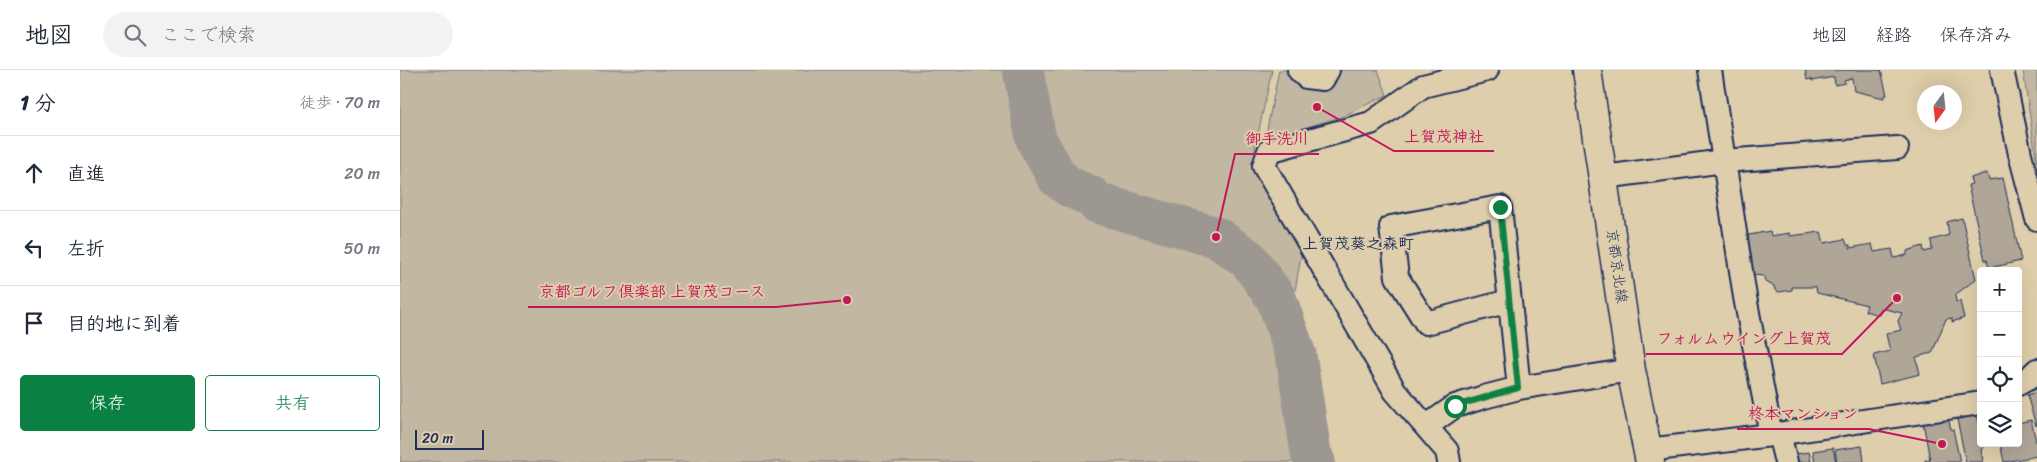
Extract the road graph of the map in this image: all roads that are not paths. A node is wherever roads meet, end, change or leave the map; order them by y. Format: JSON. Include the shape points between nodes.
{"nodes":[{"id":1,"x":1299,"y":70,"type":"edge"},
{"id":2,"x":1328,"y":70,"type":"edge"},
{"id":3,"x":1487,"y":70,"type":"edge"},
{"id":4,"x":1587,"y":70,"type":"edge"},
{"id":5,"x":1710,"y":70,"type":"edge"},
{"id":6,"x":2002,"y":70,"type":"edge"},
{"id":7,"x":1897,"y":148,"type":"dead end"},
{"id":8,"x":1724,"y":161,"type":"junction"},
{"id":9,"x":1604,"y":177,"type":"junction"},
{"id":10,"x":2037,"y":218,"type":"edge"},
{"id":11,"x":1510,"y":300,"type":"junction"},
{"id":12,"x":1631,"y":370,"type":"junction"},
{"id":13,"x":2037,"y":370,"type":"edge"},
{"id":14,"x":2022,"y":382,"type":"edge"},
{"id":15,"x":1518,"y":388,"type":"junction"},
{"id":16,"x":1977,"y":404,"type":"edge"},
{"id":17,"x":1427,"y":426,"type":"junction"},
{"id":18,"x":1775,"y":435,"type":"junction"},
{"id":19,"x":1649,"y":456,"type":"edge"},
{"id":20,"x":1449,"y":462,"type":"edge"},
{"id":21,"x":1786,"y":462,"type":"edge"}],
"edges":[{"from":1,"to":2,"type":"street","via":[[1306,77],[1323,79]]},
{"from":3,"to":17,"type":"street","via":[[1423,86],[1372,123],[1269,151],[1264,166],[1395,391]]},
{"from":4,"to":9,"type":"main road","name":"京都京北線"},
{"from":5,"to":8,"type":"street"},
{"from":6,"to":10,"type":"street"},
{"from":7,"to":8,"type":"street"},
{"from":8,"to":9,"type":"street"},
{"from":8,"to":18,"type":"street","via":[[1745,298]]},
{"from":9,"to":12,"type":"main road","name":"京都京北線"},
{"from":11,"to":11,"type":"street","via":[[1500,207],[1391,228],[1396,277],[1426,323]]},
{"from":11,"to":15,"type":"street"},
{"from":12,"to":15,"type":"street"},
{"from":12,"to":19,"type":"main road","name":"京都京北線"},
{"from":13,"to":14,"type":"street"},
{"from":15,"to":17,"type":"street","via":[[1455,406]]},
{"from":16,"to":18,"type":"street"},
{"from":17,"to":20,"type":"street","via":[[1447,451]]},
{"from":18,"to":19,"type":"street"},
{"from":18,"to":21,"type":"street"}]}
